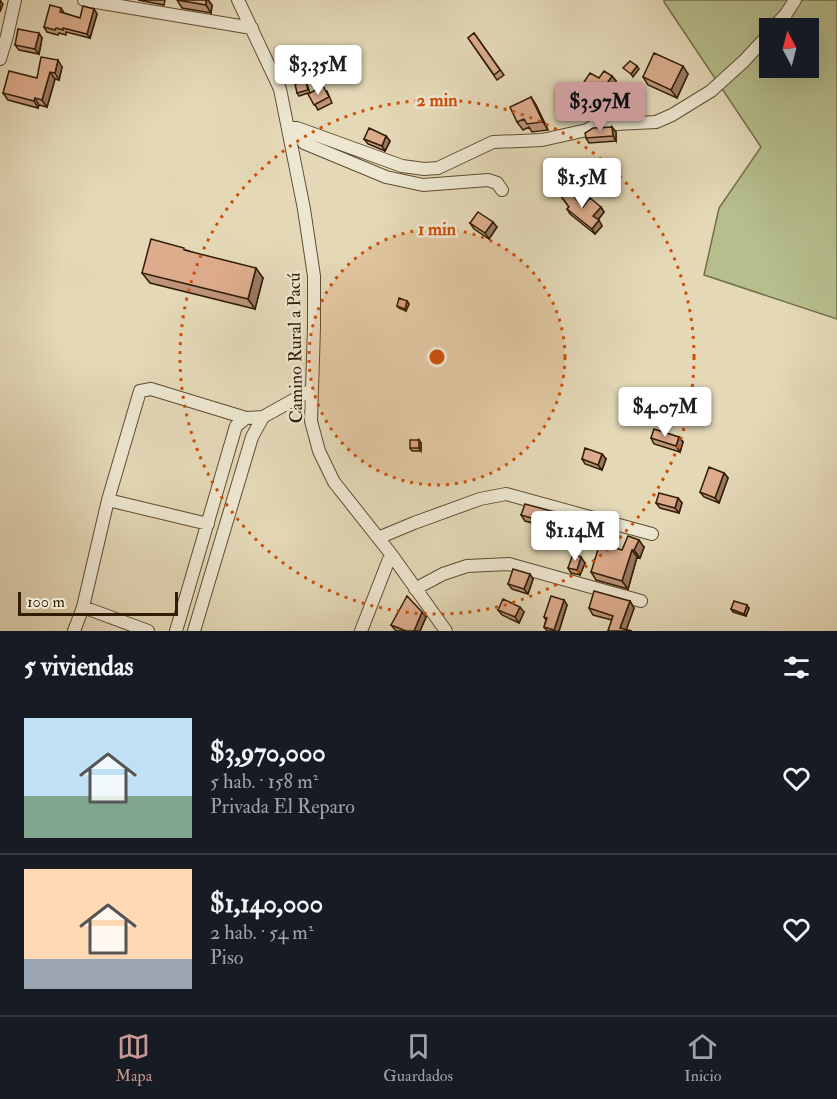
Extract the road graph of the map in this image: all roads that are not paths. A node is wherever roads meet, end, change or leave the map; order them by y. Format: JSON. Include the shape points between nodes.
{"nodes":[{"id":1,"x":15,"y":0,"type":"edge"},
{"id":2,"x":84,"y":0,"type":"edge"},
{"id":3,"x":238,"y":0,"type":"edge"},
{"id":4,"x":795,"y":0,"type":"edge"},
{"id":5,"x":782,"y":18,"type":"edge"},
{"id":6,"x":252,"y":28,"type":"junction"},
{"id":7,"x":6,"y":29,"type":"edge"},
{"id":8,"x":759,"y":45,"type":"edge"},
{"id":9,"x":0,"y":59,"type":"edge"},
{"id":10,"x":292,"y":128,"type":"junction"},
{"id":11,"x":502,"y":190,"type":"dead end"},
{"id":12,"x":311,"y":390,"type":"junction"},
{"id":13,"x":263,"y":417,"type":"junction"},
{"id":14,"x":246,"y":418,"type":"junction"},
{"id":15,"x":108,"y":500,"type":"junction"},
{"id":16,"x":208,"y":524,"type":"junction"},
{"id":17,"x":652,"y":534,"type":"dead end"},
{"id":18,"x":378,"y":538,"type":"junction"},
{"id":19,"x":391,"y":554,"type":"junction"},
{"id":20,"x":415,"y":589,"type":"junction"},
{"id":21,"x":641,"y":601,"type":"dead end"},
{"id":22,"x":83,"y":607,"type":"junction"},
{"id":23,"x":75,"y":631,"type":"edge"},
{"id":24,"x":148,"y":631,"type":"edge"},
{"id":25,"x":176,"y":631,"type":"edge"},
{"id":26,"x":194,"y":631,"type":"edge"},
{"id":27,"x":361,"y":631,"type":"edge"},
{"id":28,"x":446,"y":631,"type":"edge"}],
"edges":[{"from":1,"to":7,"type":"street"},
{"from":2,"to":6,"type":"street"},
{"from":3,"to":6,"type":"street","name":"Camino Rural a Pacú"},
{"from":4,"to":5,"type":"street"},
{"from":6,"to":10,"type":"street","name":"Camino Rural a Pacú","via":[[280,89]]},
{"from":7,"to":9,"type":"street"},
{"from":8,"to":10,"type":"street","via":[[711,91],[656,122],[595,125],[542,140],[493,142],[438,168],[402,166]]},
{"from":10,"to":11,"type":"street","via":[[304,143],[386,177],[423,185],[488,180]]},
{"from":10,"to":12,"type":"street","name":"Camino Rural a Pacú","via":[[314,276]]},
{"from":12,"to":13,"type":"street"},
{"from":12,"to":18,"type":"street","name":"Camino Rural a Pacú","via":[[311,421],[319,451],[334,482]]},
{"from":13,"to":14,"type":"street"},
{"from":13,"to":26,"type":"street","via":[[252,437]]},
{"from":14,"to":15,"type":"street","via":[[151,389],[140,391]]},
{"from":14,"to":16,"type":"street","via":[[236,426]]},
{"from":15,"to":16,"type":"street"},
{"from":15,"to":22,"type":"street"},
{"from":16,"to":25,"type":"street"},
{"from":17,"to":18,"type":"street","via":[[506,494],[480,499]]},
{"from":18,"to":19,"type":"street","name":"Camino Rural a Pacú"},
{"from":19,"to":20,"type":"street","name":"Camino Rural a Pacú"},
{"from":19,"to":27,"type":"street"},
{"from":20,"to":21,"type":"street","via":[[467,566],[509,564]]},
{"from":20,"to":28,"type":"street","name":"Camino Rural a Pacú"},
{"from":22,"to":23,"type":"street"},
{"from":22,"to":24,"type":"street"}]}
